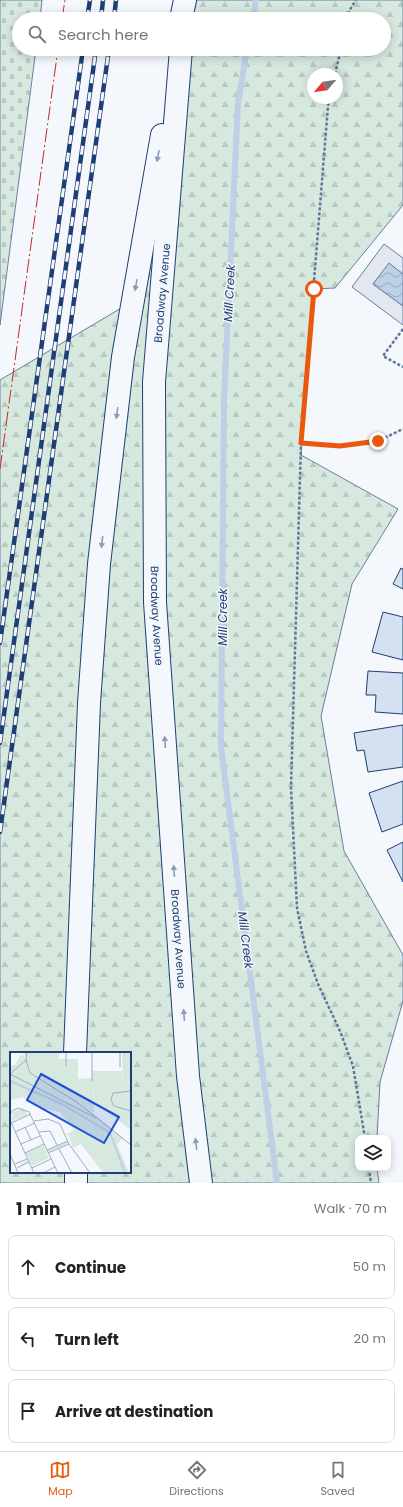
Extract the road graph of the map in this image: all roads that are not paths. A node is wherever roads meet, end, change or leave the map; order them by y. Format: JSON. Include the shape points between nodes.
{"nodes":[{"id":1,"x":185,"y":0,"type":"edge"},
{"id":2,"x":184,"y":12,"type":"edge"},
{"id":3,"x":175,"y":56,"type":"edge"},
{"id":4,"x":180,"y":56,"type":"edge"},
{"id":5,"x":75,"y":1052,"type":"edge"},
{"id":6,"x":201,"y":1183,"type":"edge"}],
"edges":[{"from":1,"to":2,"type":"main road"},
{"from":3,"to":5,"type":"main road","name":"Broadway Avenue","one_way":true,"via":[[123,357],[99,564],[89,703]]},
{"from":6,"to":4,"type":"main road","name":"Broadway Avenue","one_way":true,"via":[[188,1076],[155,602],[154,382]]}]}
